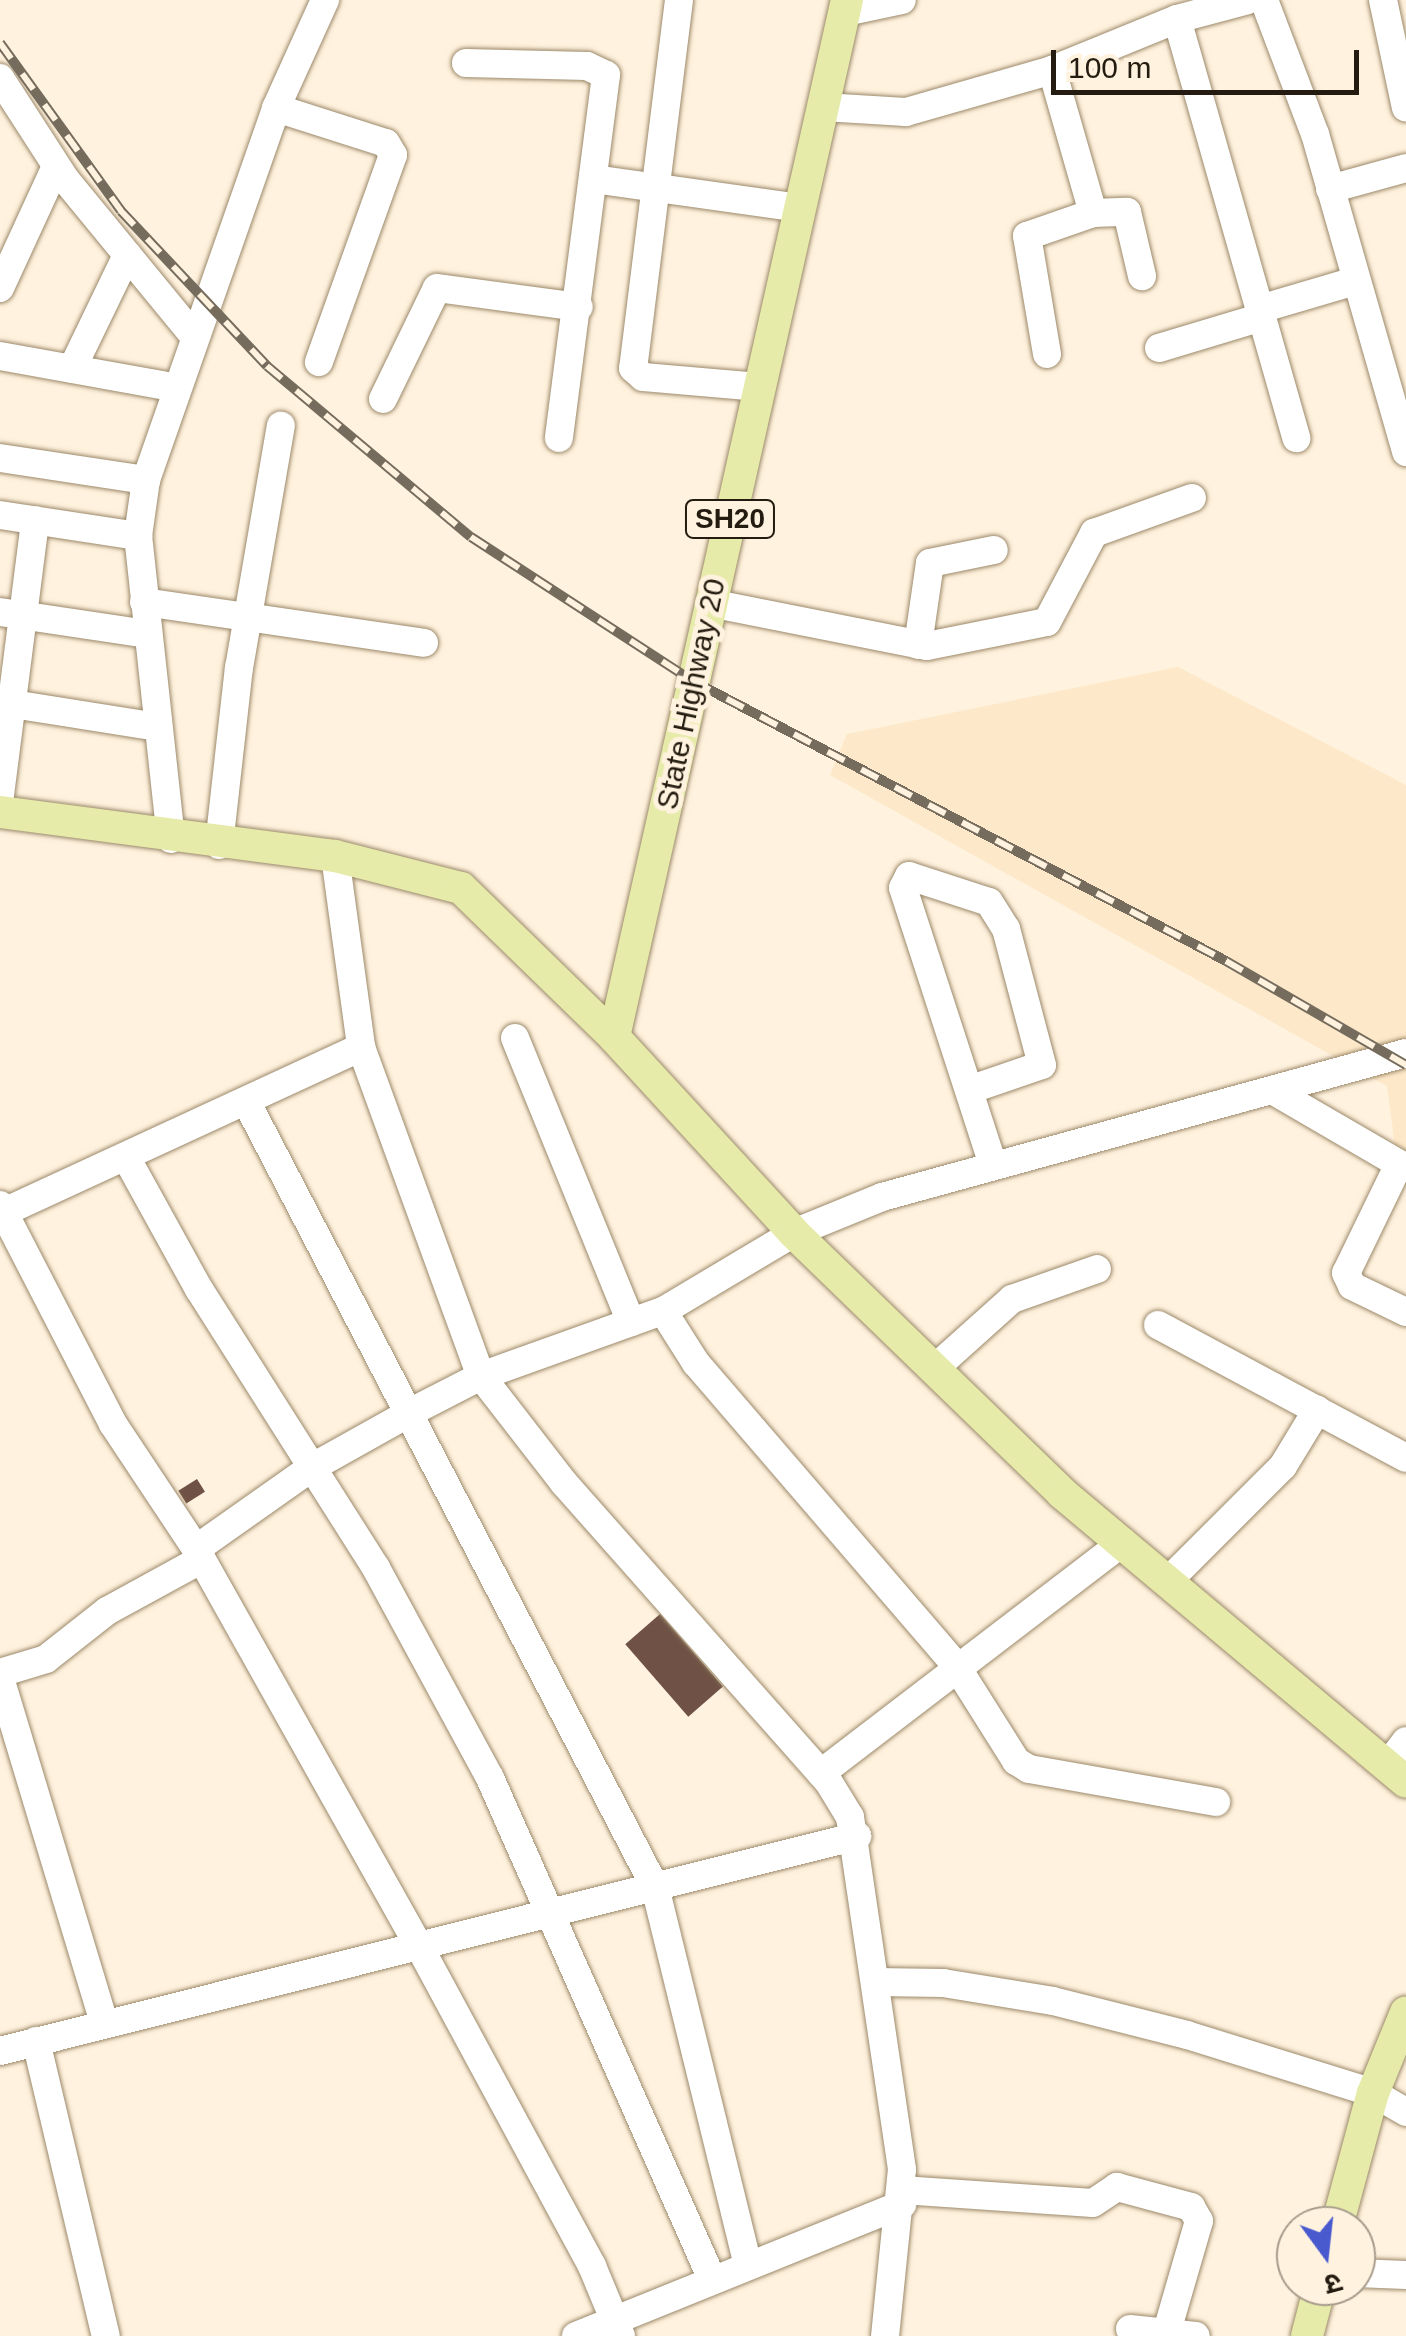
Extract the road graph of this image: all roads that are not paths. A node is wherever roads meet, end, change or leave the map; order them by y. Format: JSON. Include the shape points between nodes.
{"nodes":[{"id":1,"x":326,"y":0,"type":"edge"},
{"id":2,"x":679,"y":0,"type":"edge"},
{"id":3,"x":902,"y":0,"type":"edge"},
{"id":4,"x":1248,"y":0,"type":"edge"},
{"id":5,"x":1264,"y":0,"type":"edge"},
{"id":6,"x":1383,"y":0,"type":"edge"},
{"id":7,"x":846,"y":6,"type":"edge"},
{"id":8,"x":1177,"y":19,"type":"junction"},
{"id":9,"x":466,"y":63,"type":"dead end"},
{"id":10,"x":1052,"y":70,"type":"junction"},
{"id":11,"x":0,"y":78,"type":"edge"},
{"id":12,"x":823,"y":107,"type":"junction"},
{"id":13,"x":276,"y":108,"type":"junction"},
{"id":14,"x":1406,"y":108,"type":"edge"},
{"id":15,"x":56,"y":166,"type":"junction"},
{"id":16,"x":1406,"y":168,"type":"edge"},
{"id":17,"x":594,"y":179,"type":"junction"},
{"id":18,"x":659,"y":188,"type":"junction"},
{"id":19,"x":1330,"y":189,"type":"junction"},
{"id":20,"x":801,"y":208,"type":"junction"},
{"id":21,"x":1092,"y":214,"type":"junction"},
{"id":22,"x":127,"y":254,"type":"junction"},
{"id":23,"x":1142,"y":276,"type":"dead end"},
{"id":24,"x":1355,"y":281,"type":"junction"},
{"id":25,"x":0,"y":288,"type":"edge"},
{"id":26,"x":579,"y":307,"type":"junction"},
{"id":27,"x":1261,"y":313,"type":"junction"},
{"id":28,"x":194,"y":336,"type":"junction"},
{"id":29,"x":1159,"y":348,"type":"dead end"},
{"id":30,"x":1047,"y":354,"type":"dead end"},
{"id":31,"x":0,"y":356,"type":"edge"},
{"id":32,"x":320,"y":362,"type":"dead end"},
{"id":33,"x":72,"y":369,"type":"junction"},
{"id":34,"x":760,"y":387,"type":"junction"},
{"id":35,"x":177,"y":388,"type":"junction"},
{"id":36,"x":383,"y":399,"type":"dead end"},
{"id":37,"x":281,"y":426,"type":"dead end"},
{"id":38,"x":559,"y":438,"type":"dead end"},
{"id":39,"x":1296,"y":438,"type":"dead end"},
{"id":40,"x":1405,"y":444,"type":"edge"},
{"id":41,"x":0,"y":458,"type":"edge"},
{"id":42,"x":146,"y":480,"type":"junction"},
{"id":43,"x":1192,"y":498,"type":"dead end"},
{"id":44,"x":0,"y":515,"type":"edge"},
{"id":45,"x":34,"y":520,"type":"junction"},
{"id":46,"x":138,"y":536,"type":"junction"},
{"id":47,"x":994,"y":550,"type":"dead end"},
{"id":48,"x":144,"y":602,"type":"junction"},
{"id":49,"x":710,"y":603,"type":"junction"},
{"id":50,"x":10,"y":613,"type":"edge"},
{"id":51,"x":248,"y":616,"type":"junction"},
{"id":52,"x":147,"y":634,"type":"junction"},
{"id":53,"x":424,"y":643,"type":"dead end"},
{"id":54,"x":918,"y":645,"type":"junction"},
{"id":55,"x":5,"y":702,"type":"edge"},
{"id":56,"x":158,"y":727,"type":"junction"},
{"id":57,"x":0,"y":795,"type":"edge"},
{"id":58,"x":0,"y":812,"type":"edge"},
{"id":59,"x":171,"y":839,"type":"junction"},
{"id":60,"x":219,"y":845,"type":"junction"},
{"id":61,"x":334,"y":856,"type":"junction"},
{"id":62,"x":614,"y":1037,"type":"junction"},
{"id":63,"x":515,"y":1038,"type":"dead end"},
{"id":64,"x":361,"y":1047,"type":"junction"},
{"id":65,"x":1406,"y":1052,"type":"edge"},
{"id":66,"x":969,"y":1090,"type":"junction"},
{"id":67,"x":1272,"y":1090,"type":"junction"},
{"id":68,"x":246,"y":1101,"type":"junction"},
{"id":69,"x":126,"y":1157,"type":"junction"},
{"id":70,"x":993,"y":1165,"type":"junction"},
{"id":71,"x":1402,"y":1166,"type":"edge"},
{"id":72,"x":1,"y":1210,"type":"edge"},
{"id":73,"x":794,"y":1233,"type":"junction"},
{"id":74,"x":1096,"y":1269,"type":"dead end"},
{"id":75,"x":663,"y":1311,"type":"junction"},
{"id":76,"x":1406,"y":1312,"type":"edge"},
{"id":77,"x":631,"y":1322,"type":"junction"},
{"id":78,"x":1158,"y":1324,"type":"dead end"},
{"id":79,"x":934,"y":1369,"type":"junction"},
{"id":80,"x":482,"y":1376,"type":"junction"},
{"id":81,"x":1317,"y":1410,"type":"junction"},
{"id":82,"x":411,"y":1412,"type":"junction"},
{"id":83,"x":1406,"y":1458,"type":"edge"},
{"id":84,"x":311,"y":1468,"type":"junction"},
{"id":85,"x":1123,"y":1542,"type":"junction"},
{"id":86,"x":199,"y":1554,"type":"junction"},
{"id":87,"x":1170,"y":1578,"type":"junction"},
{"id":88,"x":959,"y":1670,"type":"junction"},
{"id":89,"x":0,"y":1675,"type":"edge"},
{"id":90,"x":1400,"y":1763,"type":"edge"},
{"id":91,"x":820,"y":1773,"type":"junction"},
{"id":92,"x":1216,"y":1802,"type":"dead end"},
{"id":93,"x":856,"y":1836,"type":"junction"},
{"id":94,"x":655,"y":1887,"type":"junction"},
{"id":95,"x":552,"y":1913,"type":"junction"},
{"id":96,"x":419,"y":1946,"type":"junction"},
{"id":97,"x":876,"y":1982,"type":"junction"},
{"id":98,"x":1406,"y":2012,"type":"edge"},
{"id":99,"x":104,"y":2022,"type":"junction"},
{"id":100,"x":36,"y":2042,"type":"junction"},
{"id":101,"x":0,"y":2051,"type":"edge"},
{"id":102,"x":1373,"y":2093,"type":"junction"},
{"id":103,"x":1406,"y":2112,"type":"edge"},
{"id":104,"x":902,"y":2197,"type":"junction"},
{"id":105,"x":1342,"y":2206,"type":"edge"},
{"id":106,"x":747,"y":2262,"type":"junction"},
{"id":107,"x":1376,"y":2274,"type":"edge"},
{"id":108,"x":1406,"y":2275,"type":"edge"},
{"id":109,"x":711,"y":2278,"type":"junction"},
{"id":110,"x":1315,"y":2306,"type":"edge"},
{"id":111,"x":619,"y":2326,"type":"edge"},
{"id":112,"x":1130,"y":2329,"type":"dead end"},
{"id":113,"x":1168,"y":2330,"type":"junction"},
{"id":114,"x":106,"y":2336,"type":"edge"},
{"id":115,"x":576,"y":2336,"type":"edge"},
{"id":116,"x":885,"y":2336,"type":"edge"},
{"id":117,"x":1196,"y":2336,"type":"edge"},
{"id":118,"x":1307,"y":2336,"type":"edge"}],
"edges":[{"from":1,"to":13,"type":"street"},
{"from":2,"to":18,"type":"street"},
{"from":3,"to":7,"type":"street"},
{"from":4,"to":8,"type":"street"},
{"from":5,"to":19,"type":"street"},
{"from":6,"to":14,"type":"street"},
{"from":7,"to":12,"type":"main road","name":"State Highway 20","number":"SH20"},
{"from":8,"to":10,"type":"street"},
{"from":8,"to":27,"type":"street"},
{"from":9,"to":17,"type":"street","via":[[601,68],[608,82]]},
{"from":10,"to":12,"type":"street","via":[[906,112]]},
{"from":10,"to":21,"type":"street"},
{"from":11,"to":15,"type":"street"},
{"from":12,"to":20,"type":"main road","name":"State Highway 20","number":"SH20"},
{"from":13,"to":28,"type":"street"},
{"from":13,"to":32,"type":"street","via":[[386,143],[393,154]]},
{"from":15,"to":22,"type":"street"},
{"from":15,"to":25,"type":"street"},
{"from":16,"to":19,"type":"street"},
{"from":17,"to":18,"type":"street"},
{"from":17,"to":26,"type":"street"},
{"from":18,"to":20,"type":"street"},
{"from":18,"to":34,"type":"street","via":[[633,368],[642,377]]},
{"from":19,"to":24,"type":"street"},
{"from":20,"to":34,"type":"main road","name":"State Highway 20","number":"SH20"},
{"from":21,"to":23,"type":"street","via":[[1127,212]]},
{"from":21,"to":30,"type":"street","via":[[1027,236]]},
{"from":22,"to":28,"type":"street"},
{"from":22,"to":33,"type":"street"},
{"from":24,"to":27,"type":"street"},
{"from":24,"to":40,"type":"street"},
{"from":26,"to":36,"type":"street","via":[[437,288]]},
{"from":26,"to":38,"type":"street"},
{"from":27,"to":29,"type":"street"},
{"from":27,"to":39,"type":"street"},
{"from":28,"to":35,"type":"street"},
{"from":31,"to":33,"type":"street"},
{"from":33,"to":35,"type":"street"},
{"from":34,"to":49,"type":"main road","name":"State Highway 20","number":"SH20"},
{"from":35,"to":42,"type":"street"},
{"from":37,"to":51,"type":"street"},
{"from":41,"to":42,"type":"street"},
{"from":42,"to":46,"type":"street"},
{"from":43,"to":54,"type":"street","via":[[1094,533],[1050,621]]},
{"from":44,"to":45,"type":"street"},
{"from":45,"to":46,"type":"street"},
{"from":45,"to":50,"type":"street"},
{"from":46,"to":48,"type":"street"},
{"from":47,"to":54,"type":"street","via":[[938,558],[927,566]]},
{"from":48,"to":51,"type":"street"},
{"from":48,"to":52,"type":"street"},
{"from":49,"to":54,"type":"street"},
{"from":49,"to":62,"type":"main road","name":"State Highway 20","number":"SH20"},
{"from":50,"to":52,"type":"street"},
{"from":50,"to":55,"type":"street"},
{"from":51,"to":53,"type":"street"},
{"from":51,"to":60,"type":"street"},
{"from":52,"to":56,"type":"street"},
{"from":55,"to":56,"type":"street"},
{"from":55,"to":57,"type":"street"},
{"from":56,"to":59,"type":"street"},
{"from":58,"to":59,"type":"main road"},
{"from":59,"to":60,"type":"main road"},
{"from":60,"to":61,"type":"main road"},
{"from":61,"to":62,"type":"main road","via":[[462,888]]},
{"from":61,"to":64,"type":"street"},
{"from":62,"to":73,"type":"main road"},
{"from":63,"to":77,"type":"street"},
{"from":64,"to":68,"type":"street"},
{"from":64,"to":80,"type":"street"},
{"from":65,"to":67,"type":"street"},
{"from":66,"to":66,"type":"street","via":[[903,888],[908,876],[994,905],[1027,1004],[1040,1069]]},
{"from":66,"to":70,"type":"street"},
{"from":67,"to":70,"type":"street"},
{"from":67,"to":71,"type":"street"},
{"from":68,"to":69,"type":"street"},
{"from":68,"to":82,"type":"street"},
{"from":69,"to":72,"type":"street"},
{"from":69,"to":84,"type":"street","via":[[198,1289]]},
{"from":70,"to":73,"type":"street","via":[[882,1197]]},
{"from":71,"to":76,"type":"street","via":[[1346,1273],[1352,1286]]},
{"from":72,"to":86,"type":"street","via":[[113,1424]]},
{"from":73,"to":75,"type":"street"},
{"from":73,"to":79,"type":"main road"},
{"from":74,"to":79,"type":"street","via":[[1012,1299]]},
{"from":75,"to":77,"type":"street"},
{"from":75,"to":88,"type":"street","via":[[696,1363]]},
{"from":77,"to":80,"type":"street"},
{"from":78,"to":81,"type":"street"},
{"from":79,"to":85,"type":"main road","via":[[1062,1493]]},
{"from":80,"to":82,"type":"street"},
{"from":80,"to":91,"type":"street","via":[[564,1483]]},
{"from":81,"to":83,"type":"street"},
{"from":81,"to":87,"type":"street","via":[[1283,1466]]},
{"from":82,"to":84,"type":"street"},
{"from":82,"to":94,"type":"street"},
{"from":84,"to":86,"type":"street"},
{"from":84,"to":95,"type":"street","via":[[376,1568],[490,1778]]},
{"from":85,"to":87,"type":"main road"},
{"from":85,"to":88,"type":"street"},
{"from":86,"to":89,"type":"street","via":[[107,1611],[46,1659]]},
{"from":86,"to":96,"type":"street"},
{"from":87,"to":90,"type":"main road"},
{"from":88,"to":91,"type":"street"},
{"from":88,"to":92,"type":"street","via":[[1021,1765]]},
{"from":89,"to":99,"type":"street"},
{"from":91,"to":93,"type":"street","via":[[844,1803]]},
{"from":93,"to":94,"type":"street"},
{"from":93,"to":97,"type":"street"},
{"from":94,"to":95,"type":"street"},
{"from":94,"to":106,"type":"street"},
{"from":95,"to":96,"type":"street"},
{"from":95,"to":109,"type":"street"},
{"from":96,"to":99,"type":"street"},
{"from":96,"to":111,"type":"street"},
{"from":97,"to":102,"type":"street","via":[[943,1983],[1036,1998],[1187,2034]]},
{"from":97,"to":104,"type":"street"},
{"from":98,"to":102,"type":"main road"},
{"from":99,"to":100,"type":"street"},
{"from":100,"to":101,"type":"street"},
{"from":100,"to":114,"type":"street"},
{"from":102,"to":103,"type":"street"},
{"from":102,"to":105,"type":"main road"},
{"from":104,"to":106,"type":"street"},
{"from":104,"to":113,"type":"street","via":[[1093,2203],[1117,2186],[1191,2207],[1198,2226]]},
{"from":104,"to":116,"type":"street"},
{"from":106,"to":109,"type":"street"},
{"from":107,"to":108,"type":"street"},
{"from":109,"to":111,"type":"street"},
{"from":110,"to":118,"type":"main road"},
{"from":111,"to":115,"type":"street"},
{"from":112,"to":113,"type":"street"},
{"from":113,"to":117,"type":"street"}]}
